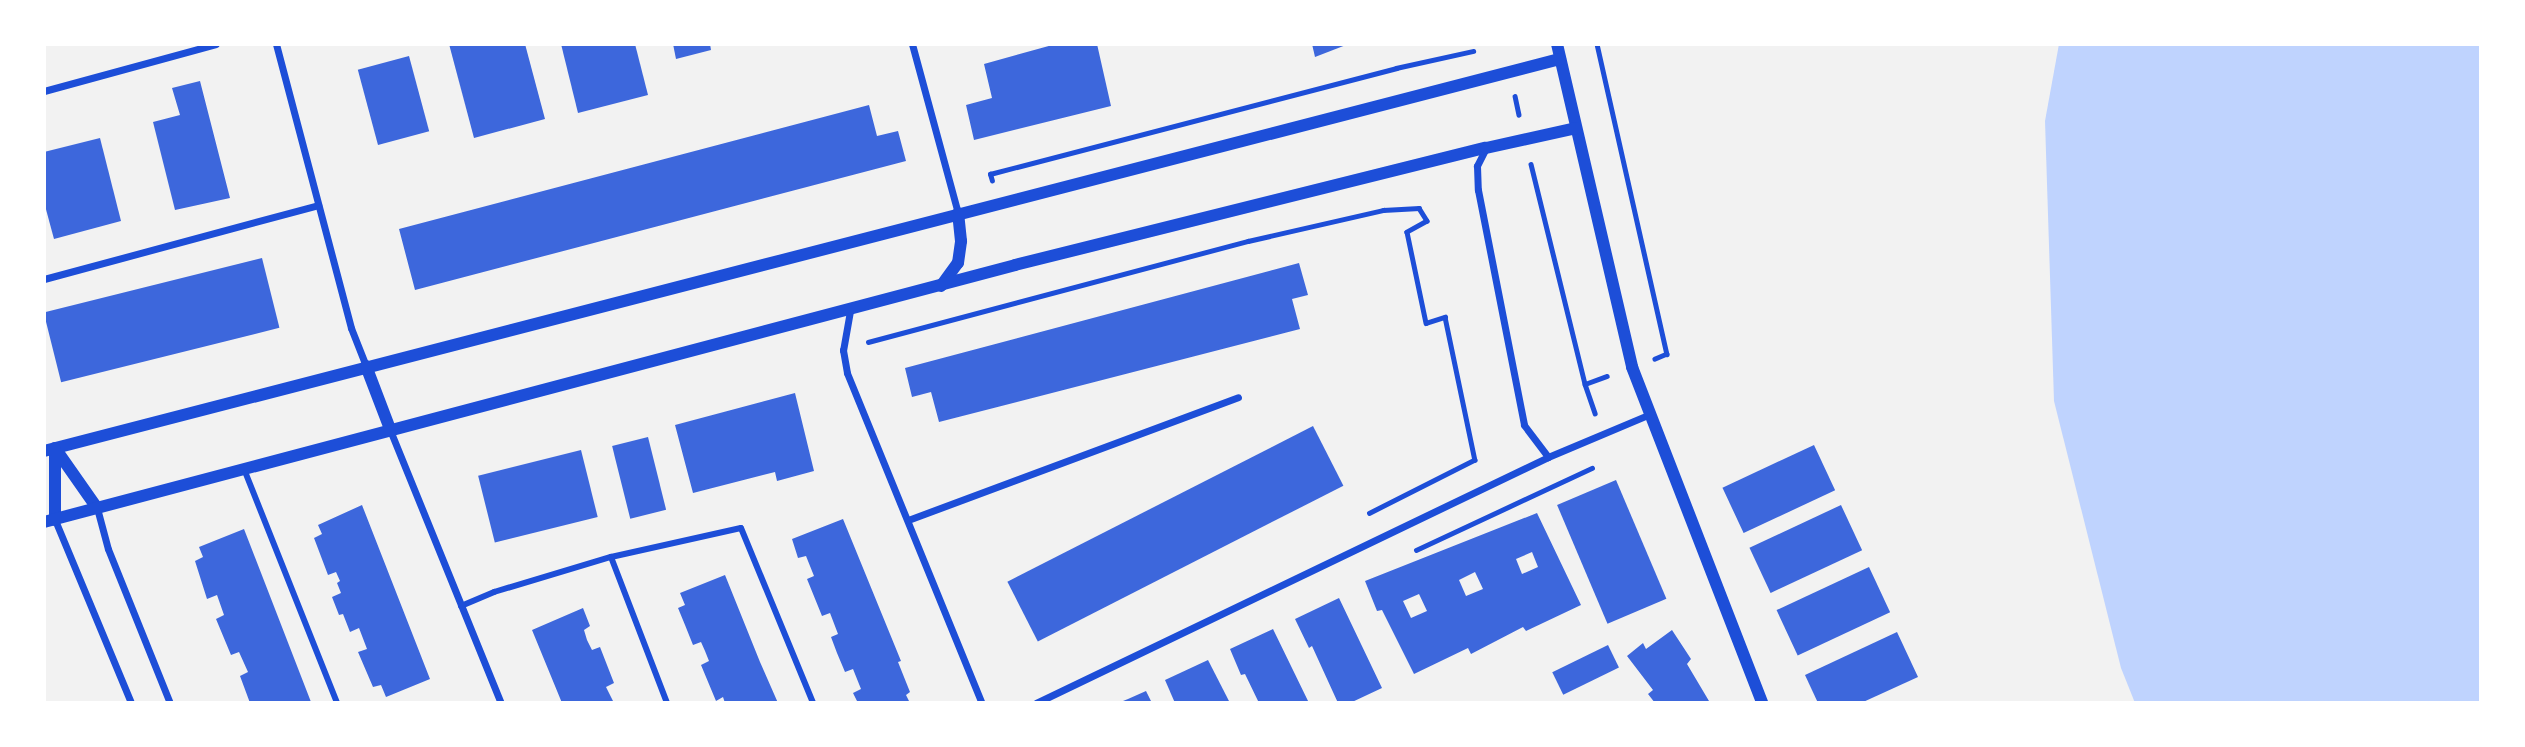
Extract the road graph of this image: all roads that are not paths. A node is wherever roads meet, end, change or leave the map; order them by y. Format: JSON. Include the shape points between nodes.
{"nodes":[{"id":1,"x":216,"y":44,"type":"edge"},
{"id":2,"x":276,"y":44,"type":"edge"},
{"id":3,"x":912,"y":44,"type":"edge"},
{"id":4,"x":1557,"y":44,"type":"edge"},
{"id":5,"x":1560,"y":59,"type":"junction"},
{"id":6,"x":44,"y":91,"type":"edge"},
{"id":7,"x":1576,"y":128,"type":"junction"},
{"id":8,"x":1486,"y":148,"type":"junction"},
{"id":9,"x":318,"y":205,"type":"junction"},
{"id":10,"x":958,"y":214,"type":"junction"},
{"id":11,"x":44,"y":279,"type":"edge"},
{"id":12,"x":941,"y":286,"type":"junction"},
{"id":13,"x":850,"y":311,"type":"junction"},
{"id":14,"x":366,"y":366,"type":"junction"},
{"id":15,"x":1238,"y":397,"type":"dead end"},
{"id":16,"x":1648,"y":415,"type":"junction"},
{"id":17,"x":390,"y":429,"type":"junction"},
{"id":18,"x":49,"y":449,"type":"edge"},
{"id":19,"x":1548,"y":457,"type":"junction"},
{"id":20,"x":244,"y":469,"type":"junction"},
{"id":21,"x":97,"y":508,"type":"junction"},
{"id":22,"x":908,"y":520,"type":"junction"},
{"id":23,"x":49,"y":521,"type":"edge"},
{"id":24,"x":611,"y":557,"type":"junction"},
{"id":25,"x":461,"y":606,"type":"junction"},
{"id":26,"x":131,"y":703,"type":"edge"},
{"id":27,"x":170,"y":703,"type":"edge"},
{"id":28,"x":337,"y":703,"type":"edge"},
{"id":29,"x":501,"y":703,"type":"edge"},
{"id":30,"x":667,"y":703,"type":"edge"},
{"id":31,"x":813,"y":703,"type":"edge"},
{"id":32,"x":982,"y":703,"type":"edge"},
{"id":33,"x":1036,"y":703,"type":"edge"},
{"id":34,"x":1762,"y":703,"type":"edge"}],
"edges":[{"from":1,"to":6,"type":"street"},
{"from":2,"to":9,"type":"street"},
{"from":3,"to":10,"type":"street"},
{"from":4,"to":5,"type":"street"},
{"from":5,"to":7,"type":"street"},
{"from":5,"to":10,"type":"street"},
{"from":7,"to":8,"type":"street"},
{"from":7,"to":16,"type":"street","via":[[1632,367]]},
{"from":8,"to":12,"type":"street"},
{"from":8,"to":19,"type":"street","via":[[1478,166],[1478,190],[1524,425]]},
{"from":9,"to":11,"type":"street"},
{"from":9,"to":14,"type":"street","via":[[351,328]]},
{"from":10,"to":12,"type":"street","via":[[958,263]]},
{"from":10,"to":14,"type":"street"},
{"from":12,"to":13,"type":"street"},
{"from":13,"to":17,"type":"street"},
{"from":13,"to":22,"type":"street","via":[[843,350],[847,373]]},
{"from":14,"to":17,"type":"street"},
{"from":14,"to":18,"type":"street"},
{"from":15,"to":22,"type":"street"},
{"from":16,"to":19,"type":"street"},
{"from":16,"to":34,"type":"street"},
{"from":17,"to":20,"type":"street"},
{"from":17,"to":25,"type":"street"},
{"from":18,"to":21,"type":"street"},
{"from":18,"to":23,"type":"street"},
{"from":19,"to":33,"type":"street"},
{"from":20,"to":21,"type":"street"},
{"from":20,"to":28,"type":"street"},
{"from":21,"to":23,"type":"street"},
{"from":21,"to":27,"type":"street","via":[[108,550]]},
{"from":22,"to":32,"type":"street"},
{"from":23,"to":26,"type":"street"},
{"from":24,"to":25,"type":"street"},
{"from":24,"to":30,"type":"street"},
{"from":24,"to":31,"type":"street","via":[[741,528]]},
{"from":25,"to":29,"type":"street"}]}
